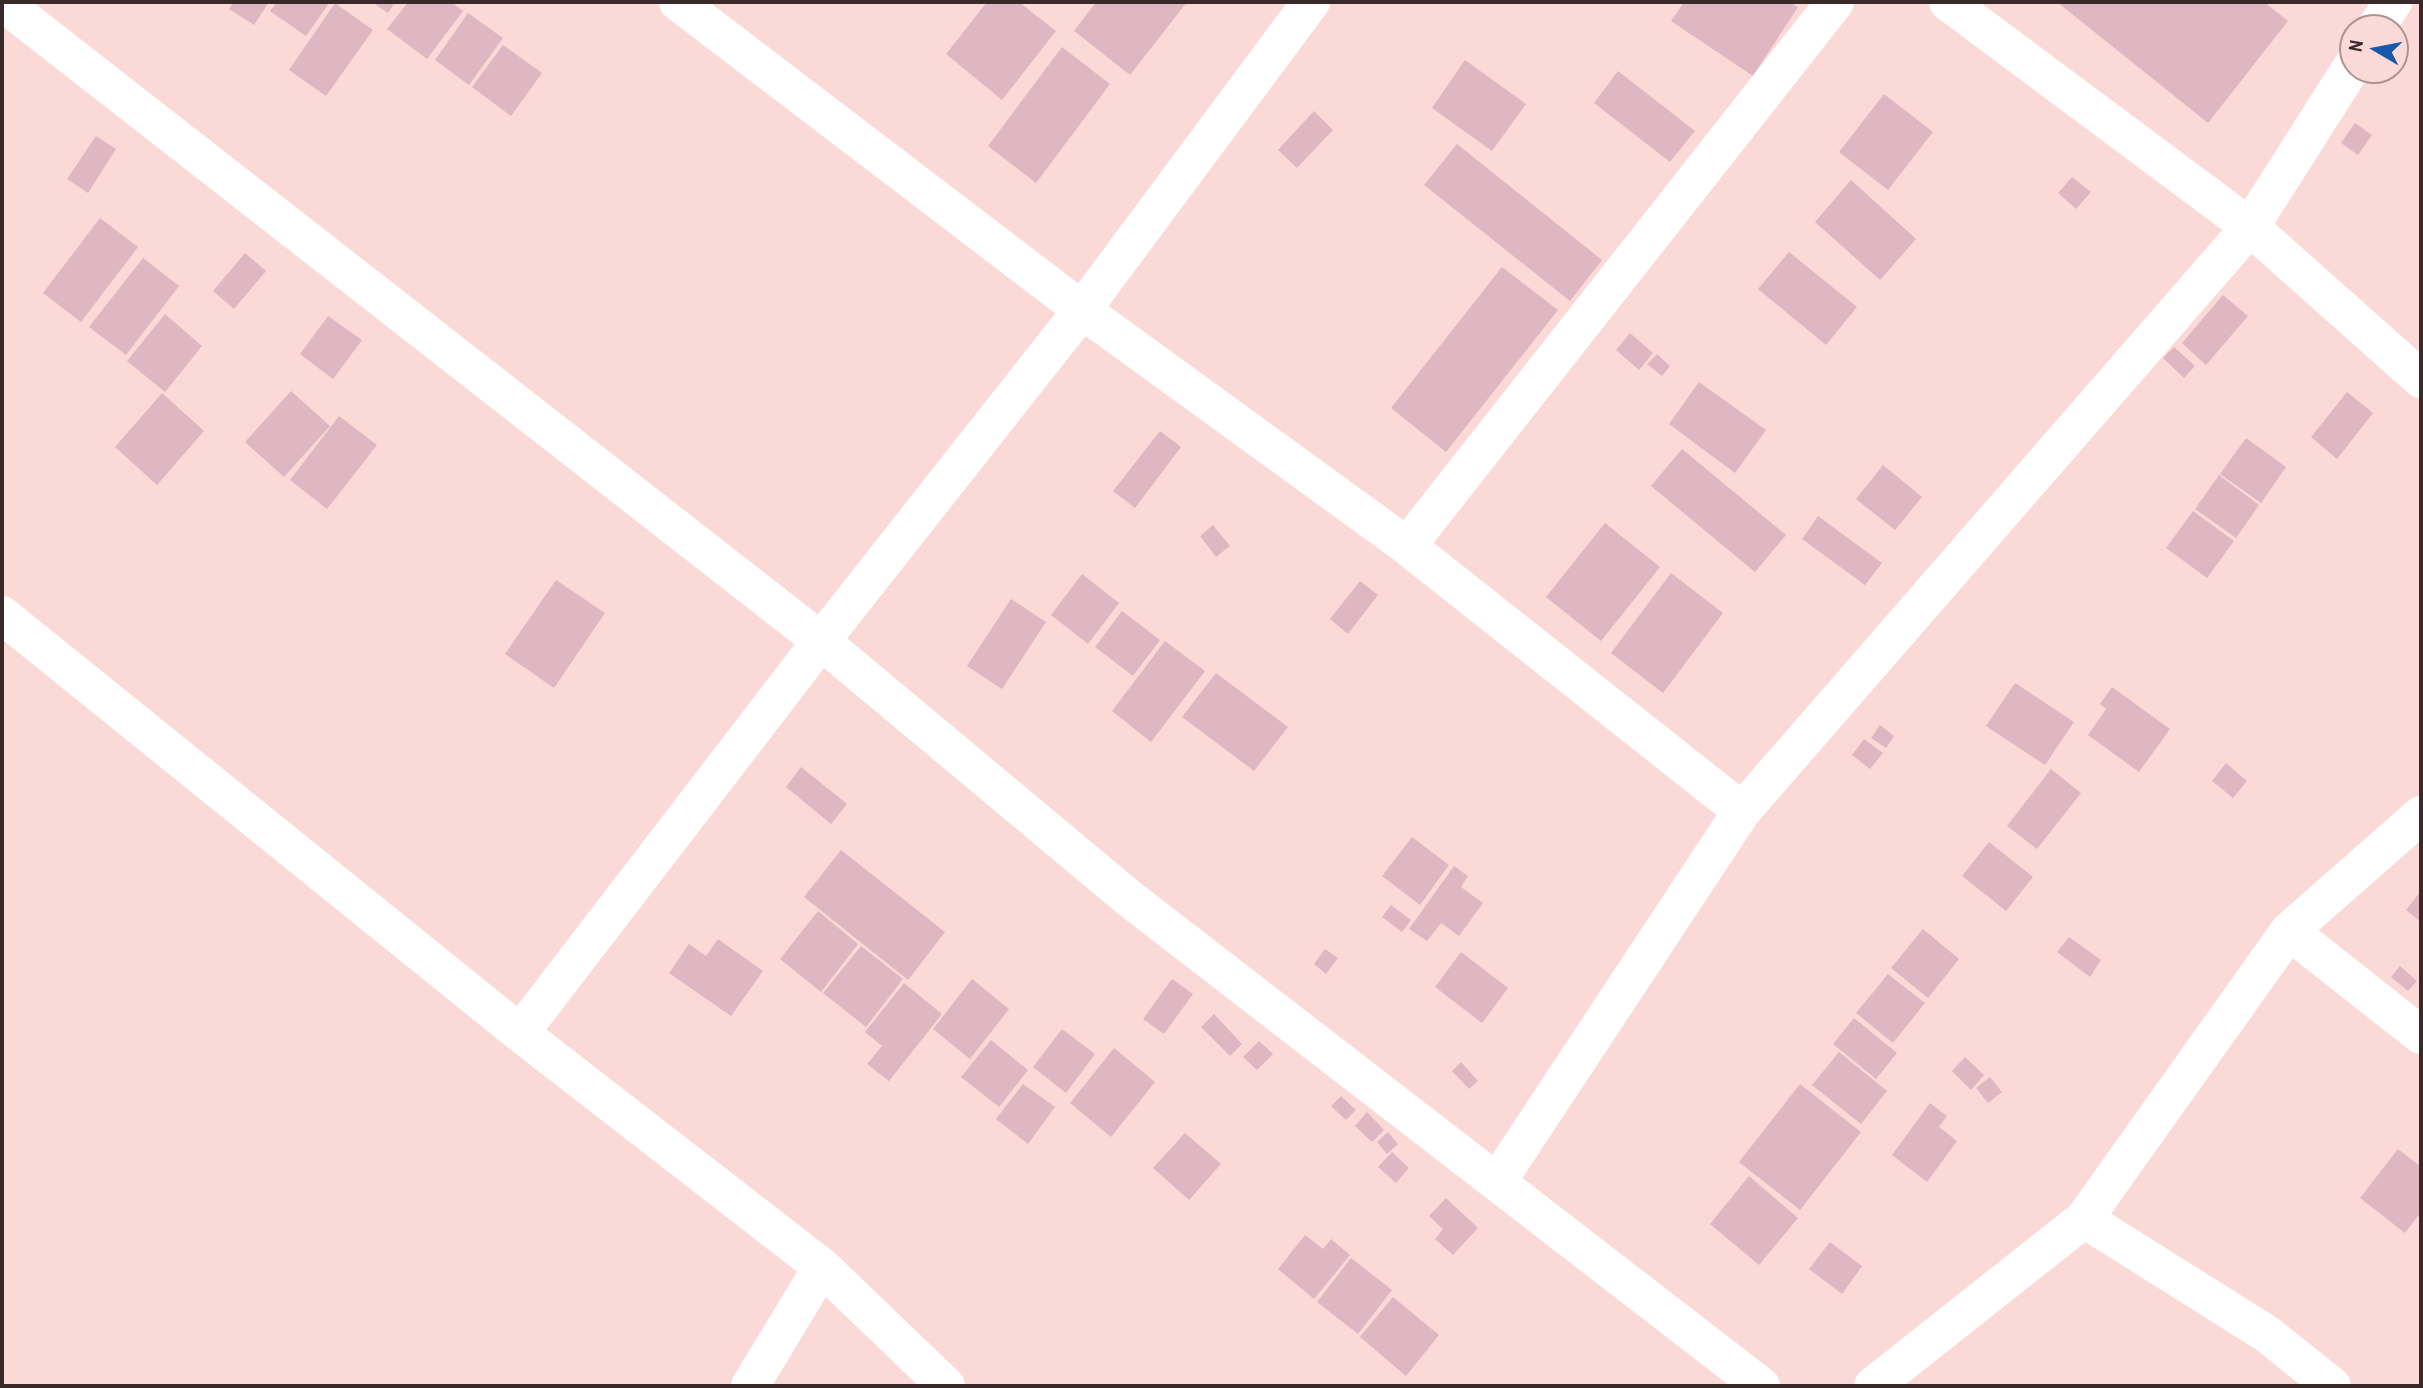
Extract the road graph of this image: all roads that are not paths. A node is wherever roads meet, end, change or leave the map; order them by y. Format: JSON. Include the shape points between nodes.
{"nodes":[{"id":1,"x":2,"y":2,"type":"edge"},
{"id":2,"x":678,"y":2,"type":"edge"},
{"id":3,"x":1311,"y":2,"type":"edge"},
{"id":4,"x":1835,"y":2,"type":"edge"},
{"id":5,"x":1948,"y":2,"type":"edge"},
{"id":6,"x":2341,"y":84,"type":"edge"},
{"id":7,"x":2250,"y":227,"type":"junction"},
{"id":8,"x":1082,"y":310,"type":"junction"},
{"id":9,"x":2421,"y":379,"type":"edge"},
{"id":10,"x":1407,"y":546,"type":"junction"},
{"id":11,"x":2,"y":615,"type":"edge"},
{"id":12,"x":821,"y":641,"type":"junction"},
{"id":13,"x":1742,"y":811,"type":"junction"},
{"id":14,"x":2421,"y":815,"type":"edge"},
{"id":15,"x":2290,"y":931,"type":"junction"},
{"id":16,"x":520,"y":1033,"type":"junction"},
{"id":17,"x":2421,"y":1035,"type":"edge"},
{"id":18,"x":1497,"y":1182,"type":"junction"},
{"id":19,"x":2084,"y":1219,"type":"junction"},
{"id":20,"x":822,"y":1268,"type":"junction"},
{"id":21,"x":750,"y":1386,"type":"edge"},
{"id":22,"x":946,"y":1386,"type":"edge"},
{"id":23,"x":1761,"y":1386,"type":"edge"},
{"id":24,"x":1873,"y":1386,"type":"edge"},
{"id":25,"x":2332,"y":1386,"type":"edge"}],
"edges":[{"from":1,"to":12,"type":"street"},
{"from":2,"to":8,"type":"street"},
{"from":3,"to":8,"type":"street"},
{"from":4,"to":10,"type":"street"},
{"from":5,"to":7,"type":"street"},
{"from":6,"to":7,"type":"street"},
{"from":7,"to":9,"type":"street"},
{"from":7,"to":13,"type":"street"},
{"from":8,"to":10,"type":"street"},
{"from":8,"to":12,"type":"street"},
{"from":10,"to":13,"type":"street"},
{"from":11,"to":16,"type":"street"},
{"from":12,"to":16,"type":"street"},
{"from":12,"to":18,"type":"street","via":[[1130,899]]},
{"from":13,"to":18,"type":"street"},
{"from":14,"to":15,"type":"street"},
{"from":15,"to":17,"type":"street"},
{"from":15,"to":19,"type":"street"},
{"from":16,"to":20,"type":"street"},
{"from":18,"to":23,"type":"street"},
{"from":19,"to":24,"type":"street"},
{"from":19,"to":25,"type":"street","via":[[2266,1334]]},
{"from":20,"to":21,"type":"street"},
{"from":20,"to":22,"type":"street"}]}
